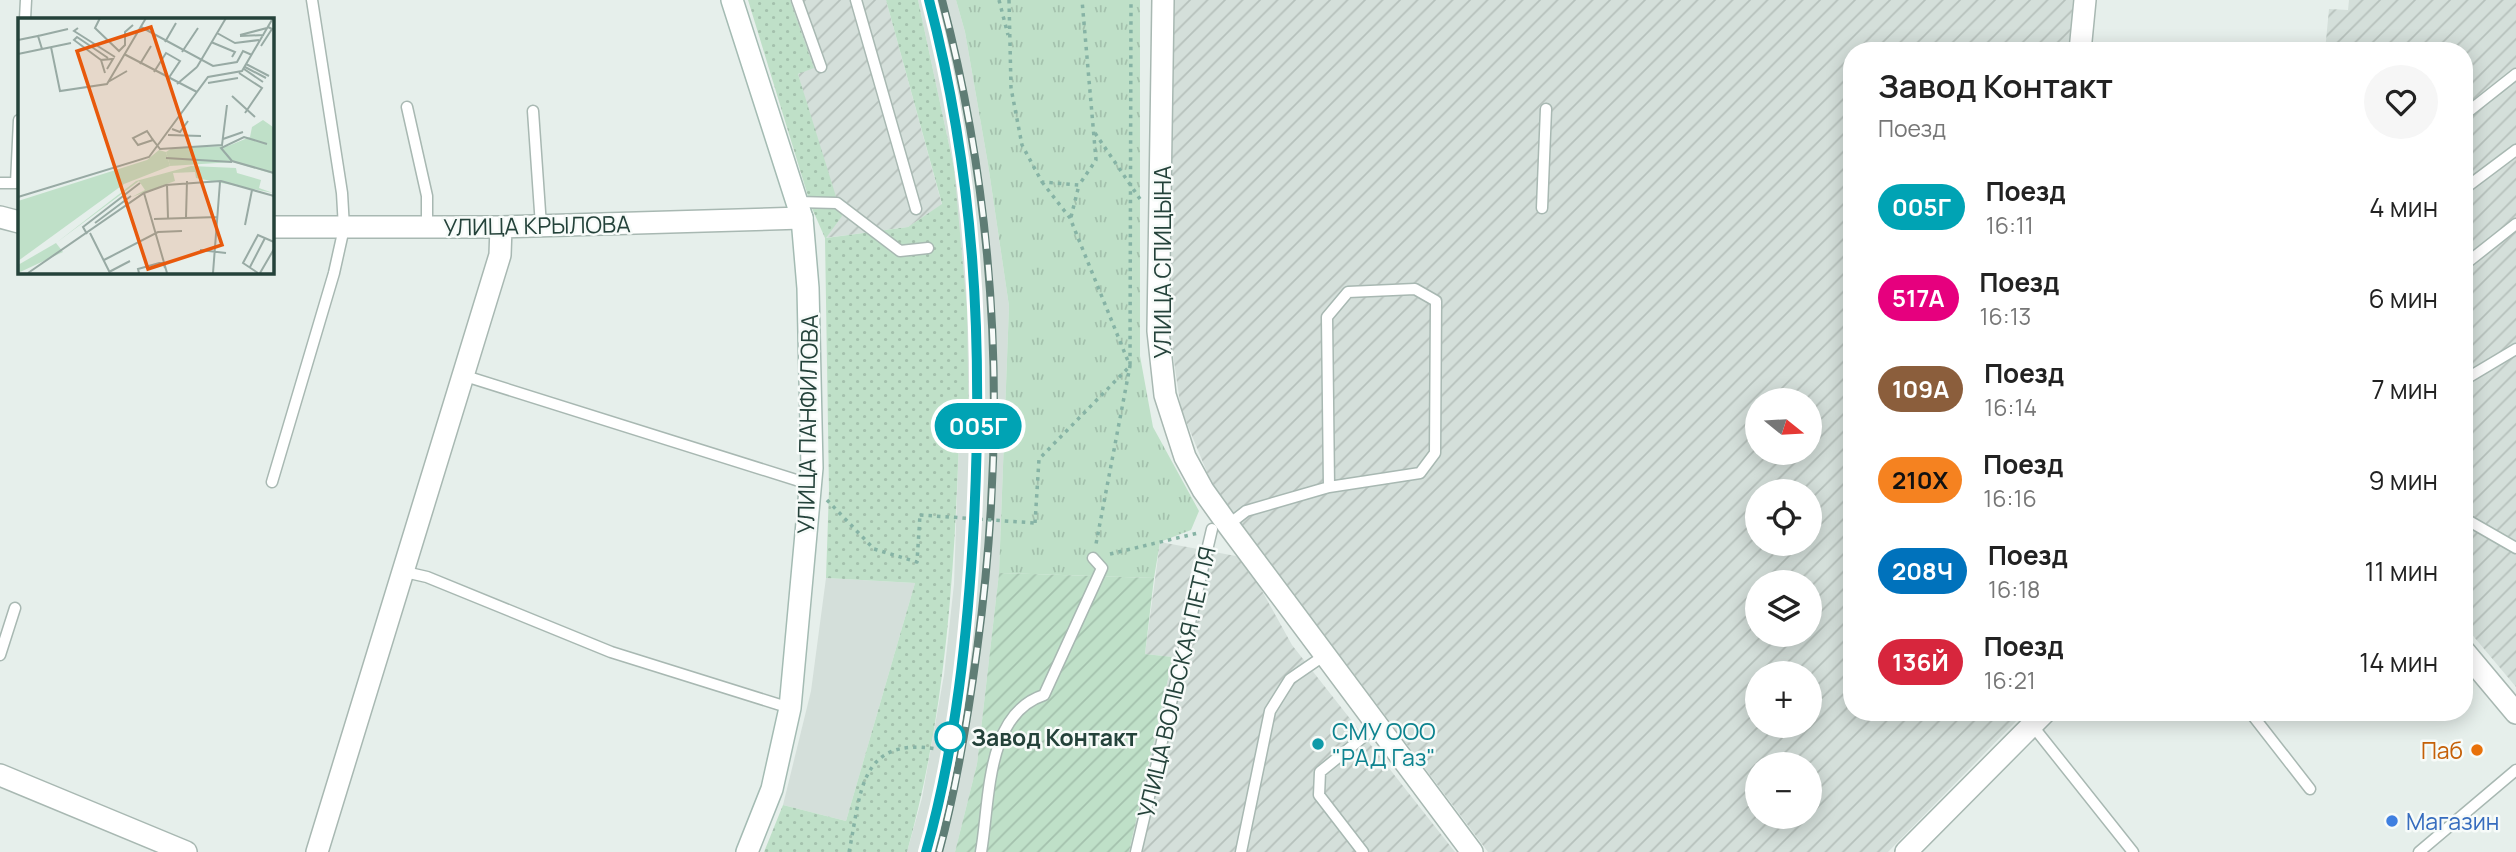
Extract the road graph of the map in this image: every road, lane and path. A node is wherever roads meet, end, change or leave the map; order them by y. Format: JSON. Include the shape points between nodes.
{"nodes":[{"id":1,"x":26,"y":0,"type":"edge"},
{"id":2,"x":312,"y":0,"type":"edge"},
{"id":3,"x":732,"y":0,"type":"edge"},
{"id":4,"x":797,"y":0,"type":"edge"},
{"id":5,"x":856,"y":0,"type":"edge"},
{"id":6,"x":999,"y":0,"type":"edge"},
{"id":7,"x":1009,"y":0,"type":"edge"},
{"id":8,"x":1082,"y":0,"type":"edge"},
{"id":9,"x":1131,"y":0,"type":"edge"},
{"id":10,"x":1163,"y":0,"type":"edge"},
{"id":11,"x":2085,"y":0,"type":"edge"},
{"id":12,"x":25,"y":18,"type":"edge"},
{"id":13,"x":2081,"y":42,"type":"edge"},
{"id":14,"x":1010,"y":43,"type":"junction"},
{"id":15,"x":821,"y":67,"type":"dead end"},
{"id":16,"x":2516,"y":74,"type":"edge"},
{"id":17,"x":407,"y":107,"type":"dead end"},
{"id":18,"x":2473,"y":108,"type":"edge"},
{"id":19,"x":1546,"y":109,"type":"dead end"},
{"id":20,"x":533,"y":111,"type":"dead end"},
{"id":21,"x":1094,"y":132,"type":"junction"},
{"id":22,"x":18,"y":141,"type":"edge"},
{"id":23,"x":2516,"y":150,"type":"edge"},
{"id":24,"x":1042,"y":182,"type":"junction"},
{"id":25,"x":1128,"y":182,"type":"junction"},
{"id":26,"x":2473,"y":182,"type":"edge"},
{"id":27,"x":0,"y":183,"type":"edge"},
{"id":28,"x":1079,"y":185,"type":"junction"},
{"id":29,"x":1141,"y":200,"type":"dead end"},
{"id":30,"x":1542,"y":208,"type":"dead end"},
{"id":31,"x":916,"y":209,"type":"dead end"},
{"id":32,"x":800,"y":210,"type":"junction"},
{"id":33,"x":0,"y":217,"type":"edge"},
{"id":34,"x":1070,"y":218,"type":"junction"},
{"id":35,"x":18,"y":222,"type":"edge"},
{"id":36,"x":2516,"y":224,"type":"edge"},
{"id":37,"x":427,"y":226,"type":"junction"},
{"id":38,"x":541,"y":226,"type":"junction"},
{"id":39,"x":273,"y":227,"type":"edge"},
{"id":40,"x":501,"y":227,"type":"junction"},
{"id":41,"x":344,"y":228,"type":"junction"},
{"id":42,"x":928,"y":248,"type":"dead end"},
{"id":43,"x":2473,"y":258,"type":"edge"},
{"id":44,"x":2516,"y":349,"type":"edge"},
{"id":45,"x":1130,"y":366,"type":"junction"},
{"id":46,"x":462,"y":375,"type":"junction"},
{"id":47,"x":2473,"y":375,"type":"edge"},
{"id":48,"x":272,"y":482,"type":"dead end"},
{"id":49,"x":812,"y":485,"type":"junction"},
{"id":50,"x":1329,"y":487,"type":"junction"},
{"id":51,"x":2473,"y":523,"type":"edge"},
{"id":52,"x":1220,"y":527,"type":"junction"},
{"id":53,"x":2516,"y":548,"type":"edge"},
{"id":54,"x":1093,"y":558,"type":"junction"},
{"id":55,"x":405,"y":572,"type":"junction"},
{"id":56,"x":15,"y":608,"type":"dead end"},
{"id":57,"x":0,"y":655,"type":"edge"},
{"id":58,"x":1325,"y":655,"type":"junction"},
{"id":59,"x":2473,"y":662,"type":"edge"},
{"id":60,"x":790,"y":708,"type":"junction"},
{"id":61,"x":2516,"y":713,"type":"edge"},
{"id":62,"x":2036,"y":721,"type":"edge"},
{"id":63,"x":2039,"y":721,"type":"edge"},
{"id":64,"x":2257,"y":721,"type":"edge"},
{"id":65,"x":1377,"y":726,"type":"junction"},
{"id":66,"x":936,"y":749,"type":"dead end"},
{"id":67,"x":2516,"y":769,"type":"edge"},
{"id":68,"x":0,"y":775,"type":"edge"},
{"id":69,"x":2310,"y":789,"type":"dead end"},
{"id":70,"x":1907,"y":851,"type":"edge"},
{"id":71,"x":186,"y":852,"type":"edge"},
{"id":72,"x":317,"y":852,"type":"edge"},
{"id":73,"x":747,"y":852,"type":"edge"},
{"id":74,"x":849,"y":852,"type":"edge"},
{"id":75,"x":981,"y":852,"type":"edge"},
{"id":76,"x":1136,"y":852,"type":"edge"},
{"id":77,"x":1241,"y":852,"type":"edge"},
{"id":78,"x":1363,"y":852,"type":"edge"},
{"id":79,"x":1472,"y":852,"type":"edge"},
{"id":80,"x":2133,"y":852,"type":"edge"},
{"id":81,"x":2418,"y":852,"type":"edge"}],
"edges":[{"from":1,"to":12,"type":"lane"},
{"from":2,"to":41,"type":"lane"},
{"from":3,"to":32,"type":"street","name":"УЛИЦА ПАНФИЛОВА"},
{"from":4,"to":15,"type":"lane"},
{"from":5,"to":31,"type":"lane"},
{"from":6,"to":14,"type":"path"},
{"from":7,"to":14,"type":"path"},
{"from":8,"to":21,"type":"path"},
{"from":9,"to":25,"type":"path"},
{"from":10,"to":52,"type":"street","name":"УЛИЦА СПИЦЫНА","via":[[1158,331],[1165,395],[1185,457]]},
{"from":11,"to":13,"type":"street"},
{"from":14,"to":24,"type":"path","via":[[1022,145]]},
{"from":16,"to":18,"type":"lane"},
{"from":17,"to":37,"type":"lane","via":[[427,196]]},
{"from":19,"to":30,"type":"lane"},
{"from":20,"to":38,"type":"lane"},
{"from":21,"to":25,"type":"path"},
{"from":21,"to":28,"type":"path","via":[[1096,160]]},
{"from":22,"to":27,"type":"lane","via":[[16,183]]},
{"from":23,"to":26,"type":"lane"},
{"from":24,"to":28,"type":"path"},
{"from":24,"to":34,"type":"path"},
{"from":25,"to":29,"type":"path"},
{"from":25,"to":45,"type":"path"},
{"from":28,"to":34,"type":"path"},
{"from":32,"to":38,"type":"street","name":"УЛИЦА КРЫЛОВА"},
{"from":32,"to":42,"type":"lane","via":[[837,203],[900,251]]},
{"from":32,"to":49,"type":"street","name":"УЛИЦА ПАНФИЛОВА","via":[[808,288]]},
{"from":33,"to":35,"type":"street"},
{"from":34,"to":45,"type":"path"},
{"from":36,"to":43,"type":"lane"},
{"from":37,"to":40,"type":"street","name":"УЛИЦА КРЫЛОВА"},
{"from":37,"to":41,"type":"street","name":"УЛИЦА КРЫЛОВА"},
{"from":38,"to":40,"type":"street","name":"УЛИЦА КРЫЛОВА"},
{"from":39,"to":41,"type":"street","name":"УЛИЦА КРЫЛОВА"},
{"from":40,"to":46,"type":"street","via":[[500,255]]},
{"from":41,"to":48,"type":"lane"},
{"from":44,"to":47,"type":"lane"},
{"from":45,"to":49,"type":"path","bridge":true,"via":[[1039,458],[1035,523],[920,515],[917,562],[874,549]]},
{"from":45,"to":54,"type":"path"},
{"from":46,"to":49,"type":"lane"},
{"from":46,"to":55,"type":"street"},
{"from":49,"to":60,"type":"street","name":"УЛИЦА ПАНФИЛОВА"},
{"from":50,"to":50,"type":"lane","via":[[1420,473],[1435,453],[1436,302],[1415,289],[1348,292],[1327,317]]},
{"from":50,"to":52,"type":"lane","via":[[1246,511]]},
{"from":51,"to":53,"type":"lane"},
{"from":52,"to":54,"type":"path"},
{"from":52,"to":58,"type":"street","name":"УЛИЦА СПИЦЫНА","via":[[1244,545]]},
{"from":52,"to":76,"type":"lane","name":"УЛИЦА ВОЛЬСКАЯ ПЕТЛЯ"},
{"from":54,"to":75,"type":"lane","via":[[1102,568],[1044,695],[1029,700],[1006,729],[995,753]]},
{"from":55,"to":60,"type":"lane","via":[[428,577],[611,652]]},
{"from":55,"to":72,"type":"street"},
{"from":56,"to":57,"type":"lane"},
{"from":58,"to":65,"type":"street","name":"УЛИЦА СПИЦЫНА"},
{"from":58,"to":77,"type":"lane","via":[[1290,679],[1270,711]]},
{"from":59,"to":61,"type":"street"},
{"from":60,"to":73,"type":"street","name":"УЛИЦА ПАНФИЛОВА","via":[[772,789]]},
{"from":62,"to":70,"type":"street"},
{"from":63,"to":80,"type":"lane"},
{"from":64,"to":69,"type":"lane"},
{"from":65,"to":78,"type":"lane","via":[[1320,772],[1319,795]]},
{"from":65,"to":79,"type":"street","name":"УЛИЦА СПИЦЫНА"},
{"from":66,"to":74,"type":"path","via":[[888,753],[870,765]]},
{"from":67,"to":81,"type":"lane"},
{"from":68,"to":71,"type":"street"}]}
